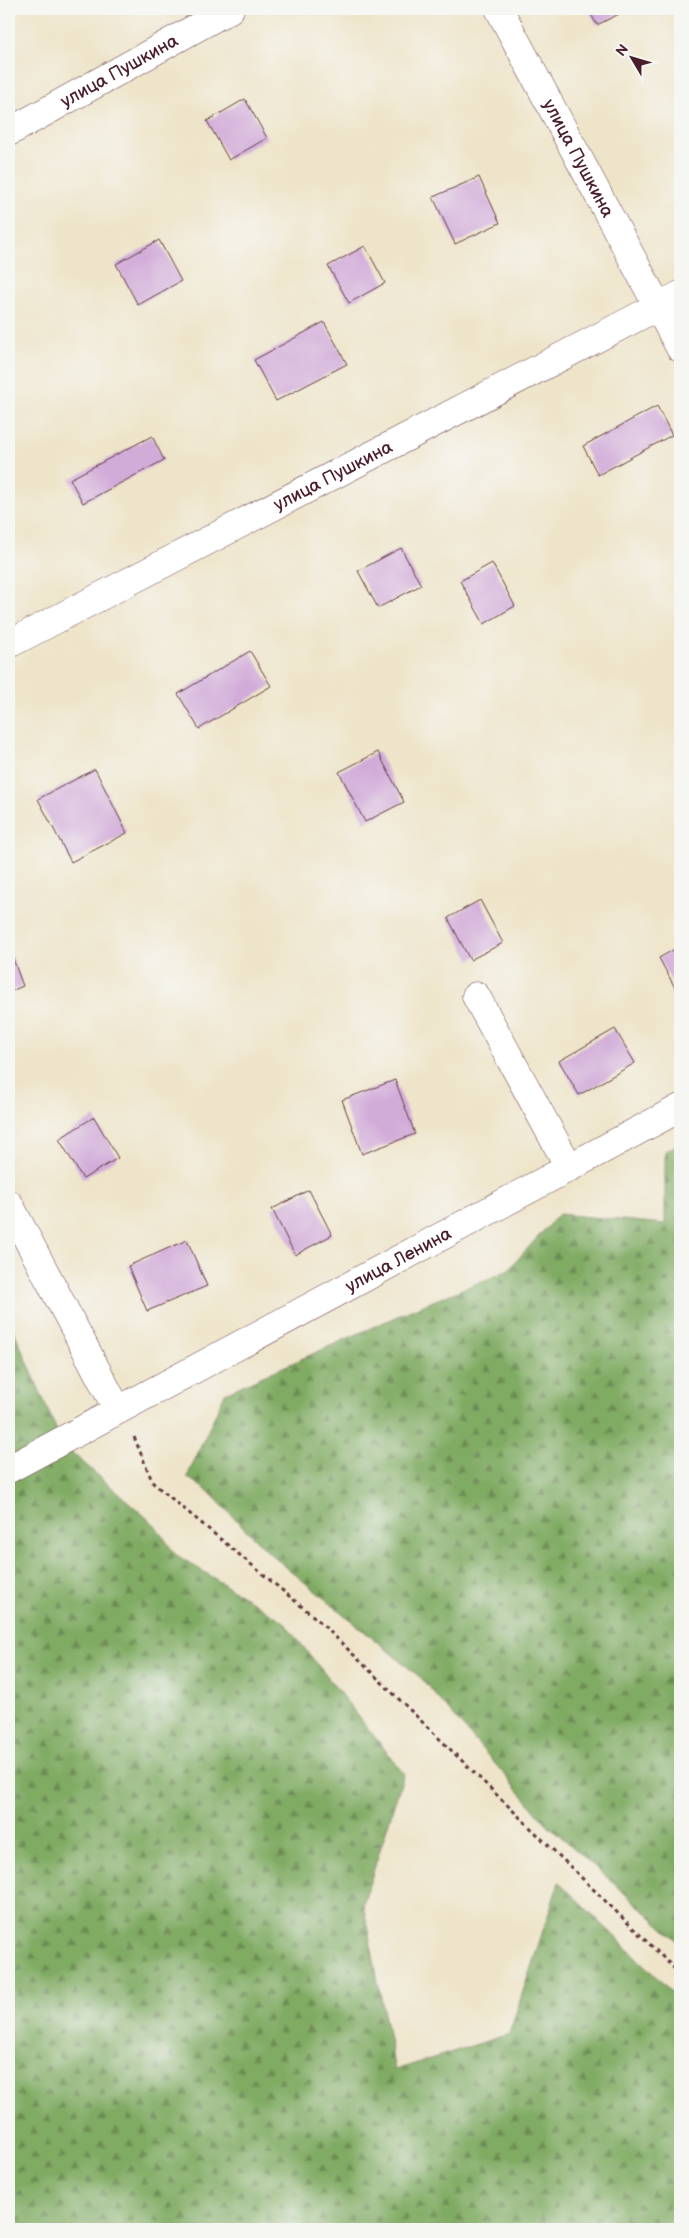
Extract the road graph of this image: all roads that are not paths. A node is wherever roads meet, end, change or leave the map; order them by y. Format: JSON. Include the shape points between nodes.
{"nodes":[{"id":1,"x":230,"y":9,"type":"edge"},
{"id":2,"x":500,"y":9,"type":"edge"},
{"id":3,"x":9,"y":132,"type":"edge"},
{"id":4,"x":669,"y":301,"type":"edge"},
{"id":5,"x":680,"y":348,"type":"edge"},
{"id":6,"x":9,"y":644,"type":"edge"},
{"id":7,"x":476,"y":996,"type":"dead end"},
{"id":8,"x":680,"y":1108,"type":"edge"},
{"id":9,"x":569,"y":1167,"type":"junction"},
{"id":10,"x":9,"y":1204,"type":"edge"},
{"id":11,"x":116,"y":1410,"type":"junction"},
{"id":12,"x":9,"y":1469,"type":"edge"}],
"edges":[{"from":1,"to":3,"type":"street","name":"улица Пушкина"},
{"from":2,"to":4,"type":"street","name":"улица Пушкина"},
{"from":4,"to":5,"type":"street"},
{"from":4,"to":6,"type":"street","name":"улица Пушкина"},
{"from":7,"to":9,"type":"street"},
{"from":8,"to":9,"type":"street","name":"улица Ленина"},
{"from":9,"to":11,"type":"street","name":"улица Ленина"},
{"from":10,"to":11,"type":"street"},
{"from":11,"to":12,"type":"street","name":"улица Ленина"}]}
